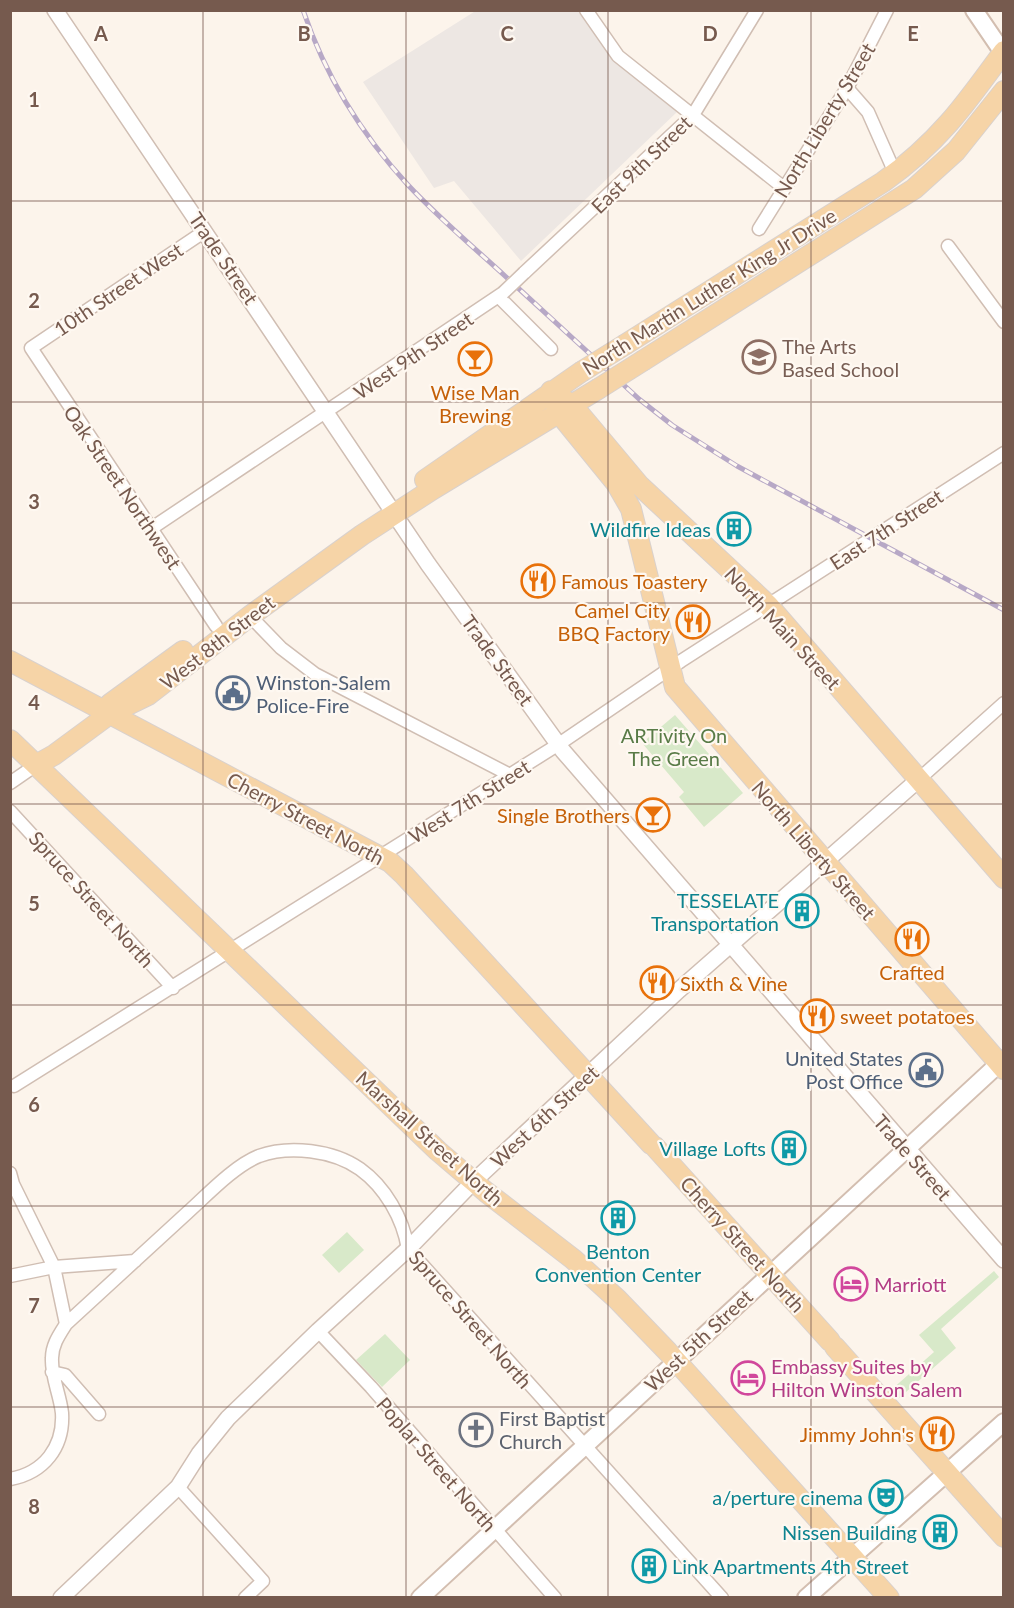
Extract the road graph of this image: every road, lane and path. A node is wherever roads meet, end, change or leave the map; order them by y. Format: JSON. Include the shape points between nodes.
{"nodes":[{"id":1,"x":56,"y":10,"type":"edge"},
{"id":2,"x":586,"y":10,"type":"edge"},
{"id":3,"x":757,"y":10,"type":"edge"},
{"id":4,"x":887,"y":10,"type":"edge"},
{"id":5,"x":974,"y":10,"type":"edge"},
{"id":6,"x":1003,"y":53,"type":"edge"},
{"id":7,"x":847,"y":88,"type":"junction"},
{"id":8,"x":1004,"y":91,"type":"edge"},
{"id":9,"x":693,"y":115,"type":"junction"},
{"id":10,"x":895,"y":173,"type":"junction"},
{"id":11,"x":784,"y":188,"type":"junction"},
{"id":12,"x":759,"y":229,"type":"dead end"},
{"id":13,"x":206,"y":231,"type":"junction"},
{"id":14,"x":948,"y":246,"type":"dead end"},
{"id":15,"x":501,"y":295,"type":"junction"},
{"id":16,"x":1004,"y":322,"type":"edge"},
{"id":17,"x":31,"y":348,"type":"joint"},
{"id":18,"x":551,"y":349,"type":"dead end"},
{"id":19,"x":551,"y":391,"type":"junction"},
{"id":20,"x":565,"y":409,"type":"junction"},
{"id":21,"x":328,"y":412,"type":"junction"},
{"id":22,"x":1004,"y":453,"type":"edge"},
{"id":23,"x":392,"y":508,"type":"junction"},
{"id":24,"x":662,"y":508,"type":"junction"},
{"id":25,"x":152,"y":528,"type":"junction"},
{"id":26,"x":636,"y":528,"type":"junction"},
{"id":27,"x":768,"y":605,"type":"junction"},
{"id":28,"x":250,"y":616,"type":"junction"},
{"id":29,"x":216,"y":626,"type":"junction"},
{"id":30,"x":10,"y":661,"type":"edge"},
{"id":31,"x":669,"y":669,"type":"junction"},
{"id":32,"x":148,"y":695,"type":"junction"},
{"id":33,"x":1004,"y":703,"type":"edge"},
{"id":34,"x":106,"y":711,"type":"junction"},
{"id":35,"x":155,"y":737,"type":"junction"},
{"id":36,"x":10,"y":740,"type":"edge"},
{"id":37,"x":559,"y":744,"type":"junction"},
{"id":38,"x":36,"y":765,"type":"junction"},
{"id":39,"x":510,"y":775,"type":"junction"},
{"id":40,"x":918,"y":780,"type":"junction"},
{"id":41,"x":10,"y":783,"type":"edge"},
{"id":42,"x":10,"y":811,"type":"edge"},
{"id":43,"x":381,"y":856,"type":"junction"},
{"id":44,"x":825,"y":861,"type":"junction"},
{"id":45,"x":1004,"y":878,"type":"edge"},
{"id":46,"x":730,"y":945,"type":"junction"},
{"id":47,"x":230,"y":951,"type":"junction"},
{"id":48,"x":172,"y":988,"type":"junction"},
{"id":49,"x":1002,"y":1064,"type":"edge"},
{"id":50,"x":587,"y":1076,"type":"junction"},
{"id":51,"x":12,"y":1087,"type":"edge"},
{"id":52,"x":905,"y":1149,"type":"junction"},
{"id":53,"x":11,"y":1180,"type":"edge"},
{"id":54,"x":473,"y":1182,"type":"junction"},
{"id":55,"x":408,"y":1249,"type":"junction"},
{"id":56,"x":1004,"y":1260,"type":"edge"},
{"id":57,"x":135,"y":1261,"type":"junction"},
{"id":58,"x":54,"y":1267,"type":"junction"},
{"id":59,"x":770,"y":1274,"type":"junction"},
{"id":60,"x":10,"y":1276,"type":"edge"},
{"id":61,"x":66,"y":1324,"type":"junction"},
{"id":62,"x":318,"y":1331,"type":"junction"},
{"id":63,"x":675,"y":1360,"type":"junction"},
{"id":64,"x":52,"y":1372,"type":"junction"},
{"id":65,"x":99,"y":1414,"type":"dead end"},
{"id":66,"x":1004,"y":1422,"type":"edge"},
{"id":67,"x":583,"y":1445,"type":"junction"},
{"id":68,"x":946,"y":1473,"type":"junction"},
{"id":69,"x":10,"y":1479,"type":"edge"},
{"id":70,"x":178,"y":1488,"type":"junction"},
{"id":71,"x":494,"y":1529,"type":"junction"},
{"id":72,"x":1004,"y":1537,"type":"edge"},
{"id":73,"x":852,"y":1557,"type":"junction"},
{"id":74,"x":61,"y":1598,"type":"edge"},
{"id":75,"x":244,"y":1598,"type":"edge"},
{"id":76,"x":420,"y":1598,"type":"edge"},
{"id":77,"x":555,"y":1598,"type":"edge"},
{"id":78,"x":723,"y":1598,"type":"edge"},
{"id":79,"x":806,"y":1598,"type":"edge"},
{"id":80,"x":889,"y":1598,"type":"edge"}],
"edges":[{"from":1,"to":13,"type":"street","name":"Trade Street"},
{"from":2,"to":9,"type":"street","via":[[618,56]]},
{"from":3,"to":9,"type":"street","name":"East 9th Street"},
{"from":4,"to":7,"type":"street","name":"North Liberty Street"},
{"from":5,"to":6,"type":"main road"},
{"from":6,"to":10,"type":"main road","name":"North Martin Luther King Jr Drive","via":[[951,122]]},
{"from":7,"to":10,"type":"street","via":[[868,112]]},
{"from":7,"to":11,"type":"street","name":"North Liberty Street"},
{"from":8,"to":20,"type":"main road","name":"North Martin Luther King Jr Drive","bridge":true,"via":[[969,137],[914,189]]},
{"from":9,"to":11,"type":"street"},
{"from":9,"to":15,"type":"street","name":"East 9th Street","bridge":true},
{"from":10,"to":19,"type":"main road","name":"North Martin Luther King Jr Drive","bridge":true},
{"from":11,"to":12,"type":"street","name":"North Liberty Street"},
{"from":13,"to":17,"type":"street","name":"10th Street West"},
{"from":13,"to":21,"type":"street","name":"Trade Street"},
{"from":14,"to":16,"type":"street"},
{"from":15,"to":18,"type":"street"},
{"from":15,"to":21,"type":"street","name":"West 9th Street"},
{"from":17,"to":25,"type":"street","name":"Oak Street Northwest"},
{"from":19,"to":20,"type":"main road","name":"North Main Street"},
{"from":19,"to":23,"type":"main road","name":"North Martin Luther King Jr Drive"},
{"from":20,"to":23,"type":"main road","name":"North Martin Luther King Jr Drive"},
{"from":20,"to":24,"type":"main road","name":"North Main Street"},
{"from":20,"to":26,"type":"main road","name":"North Liberty Street","via":[[621,491]]},
{"from":21,"to":23,"type":"street","name":"Trade Street"},
{"from":21,"to":25,"type":"street","name":"West 9th Street"},
{"from":22,"to":27,"type":"street","name":"East 7th Street"},
{"from":23,"to":28,"type":"main road","name":"West 8th Street"},
{"from":23,"to":29,"type":"main road","name":"West 8th Street","via":[[322,547]]},
{"from":23,"to":37,"type":"street","name":"Trade Street"},
{"from":24,"to":26,"type":"main road","via":[[647,512]]},
{"from":24,"to":27,"type":"main road","name":"North Main Street"},
{"from":25,"to":29,"type":"street","name":"Oak Street Northwest"},
{"from":26,"to":31,"type":"main road","name":"North Liberty Street"},
{"from":27,"to":31,"type":"street","name":"West 7th Street"},
{"from":27,"to":40,"type":"main road","name":"North Main Street"},
{"from":28,"to":32,"type":"main road","name":"West 8th Street"},
{"from":28,"to":39,"type":"street","via":[[315,674]]},
{"from":29,"to":34,"type":"main road","name":"West 8th Street"},
{"from":30,"to":34,"type":"main road","name":"Cherry Street North"},
{"from":31,"to":37,"type":"street","name":"West 7th Street"},
{"from":31,"to":44,"type":"main road","name":"North Liberty Street","via":[[678,692]]},
{"from":32,"to":34,"type":"main road","name":"West 8th Street"},
{"from":32,"to":35,"type":"main road","via":[[147,720]]},
{"from":33,"to":40,"type":"street"},
{"from":34,"to":35,"type":"main road","name":"Cherry Street North"},
{"from":34,"to":38,"type":"main road","name":"West 8th Street"},
{"from":35,"to":43,"type":"main road","name":"Cherry Street North"},
{"from":36,"to":38,"type":"main road","name":"Marshall Street North"},
{"from":37,"to":39,"type":"street","name":"West 7th Street"},
{"from":37,"to":46,"type":"street","name":"Trade Street"},
{"from":38,"to":41,"type":"street","name":"West 8th Street"},
{"from":38,"to":47,"type":"main road","name":"Marshall Street North"},
{"from":39,"to":43,"type":"street","name":"West 7th Street"},
{"from":40,"to":44,"type":"street","name":"West 6th Street"},
{"from":40,"to":45,"type":"main road","name":"North Main Street"},
{"from":42,"to":48,"type":"street","name":"Spruce Street North"},
{"from":43,"to":47,"type":"street","name":"West 7th Street"},
{"from":43,"to":50,"type":"main road","name":"Cherry Street North","via":[[404,875]]},
{"from":44,"to":46,"type":"street","name":"West 6th Street"},
{"from":44,"to":49,"type":"main road","name":"North Liberty Street"},
{"from":46,"to":50,"type":"street","name":"West 6th Street"},
{"from":46,"to":52,"type":"street","name":"Trade Street"},
{"from":47,"to":48,"type":"street","name":"West 7th Street"},
{"from":47,"to":54,"type":"main road","name":"Marshall Street North"},
{"from":48,"to":51,"type":"street","name":"West 7th Street"},
{"from":49,"to":52,"type":"main road","name":"West 5th Street"},
{"from":50,"to":54,"type":"street","name":"West 6th Street"},
{"from":50,"to":59,"type":"main road","name":"Cherry Street North"},
{"from":52,"to":56,"type":"street","name":"Trade Street"},
{"from":52,"to":59,"type":"main road","name":"West 5th Street"},
{"from":53,"to":58,"type":"street"},
{"from":54,"to":55,"type":"street","name":"West 6th Street"},
{"from":54,"to":63,"type":"main road","name":"Marshall Street North","via":[[598,1281]]},
{"from":55,"to":57,"type":"street","name":"Spruce Street North","via":[[394,1209],[378,1185],[356,1166],[321,1154],[285,1151],[244,1164]]},
{"from":55,"to":62,"type":"street","name":"West 6th Street"},
{"from":55,"to":67,"type":"street","name":"Spruce Street North"},
{"from":57,"to":58,"type":"street"},
{"from":57,"to":61,"type":"street","name":"Spruce Street North"},
{"from":58,"to":60,"type":"street"},
{"from":58,"to":61,"type":"street"},
{"from":59,"to":63,"type":"main road","name":"West 5th Street"},
{"from":59,"to":68,"type":"main road","name":"Cherry Street North"},
{"from":61,"to":64,"type":"street","via":[[54,1345]]},
{"from":62,"to":70,"type":"street","name":"West 6th Street","via":[[228,1418]]},
{"from":62,"to":71,"type":"street","name":"Poplar Street North"},
{"from":63,"to":67,"type":"main road","name":"West 5th Street"},
{"from":63,"to":73,"type":"main road","name":"Marshall Street North"},
{"from":64,"to":65,"type":"street","via":[[65,1375]]},
{"from":64,"to":69,"type":"street","via":[[62,1413],[56,1449],[36,1470]]},
{"from":66,"to":68,"type":"main road"},
{"from":67,"to":71,"type":"main road","name":"West 5th Street"},
{"from":67,"to":78,"type":"street","name":"Spruce Street North"},
{"from":68,"to":72,"type":"main road","name":"Cherry Street North"},
{"from":68,"to":73,"type":"main road"},
{"from":70,"to":74,"type":"street","name":"West 6th Street"},
{"from":70,"to":75,"type":"street","via":[[263,1581]]},
{"from":71,"to":76,"type":"main road","name":"West 5th Street"},
{"from":71,"to":77,"type":"street","name":"Poplar Street North"},
{"from":73,"to":79,"type":"main road"},
{"from":73,"to":80,"type":"main road","name":"Marshall Street North"}]}
